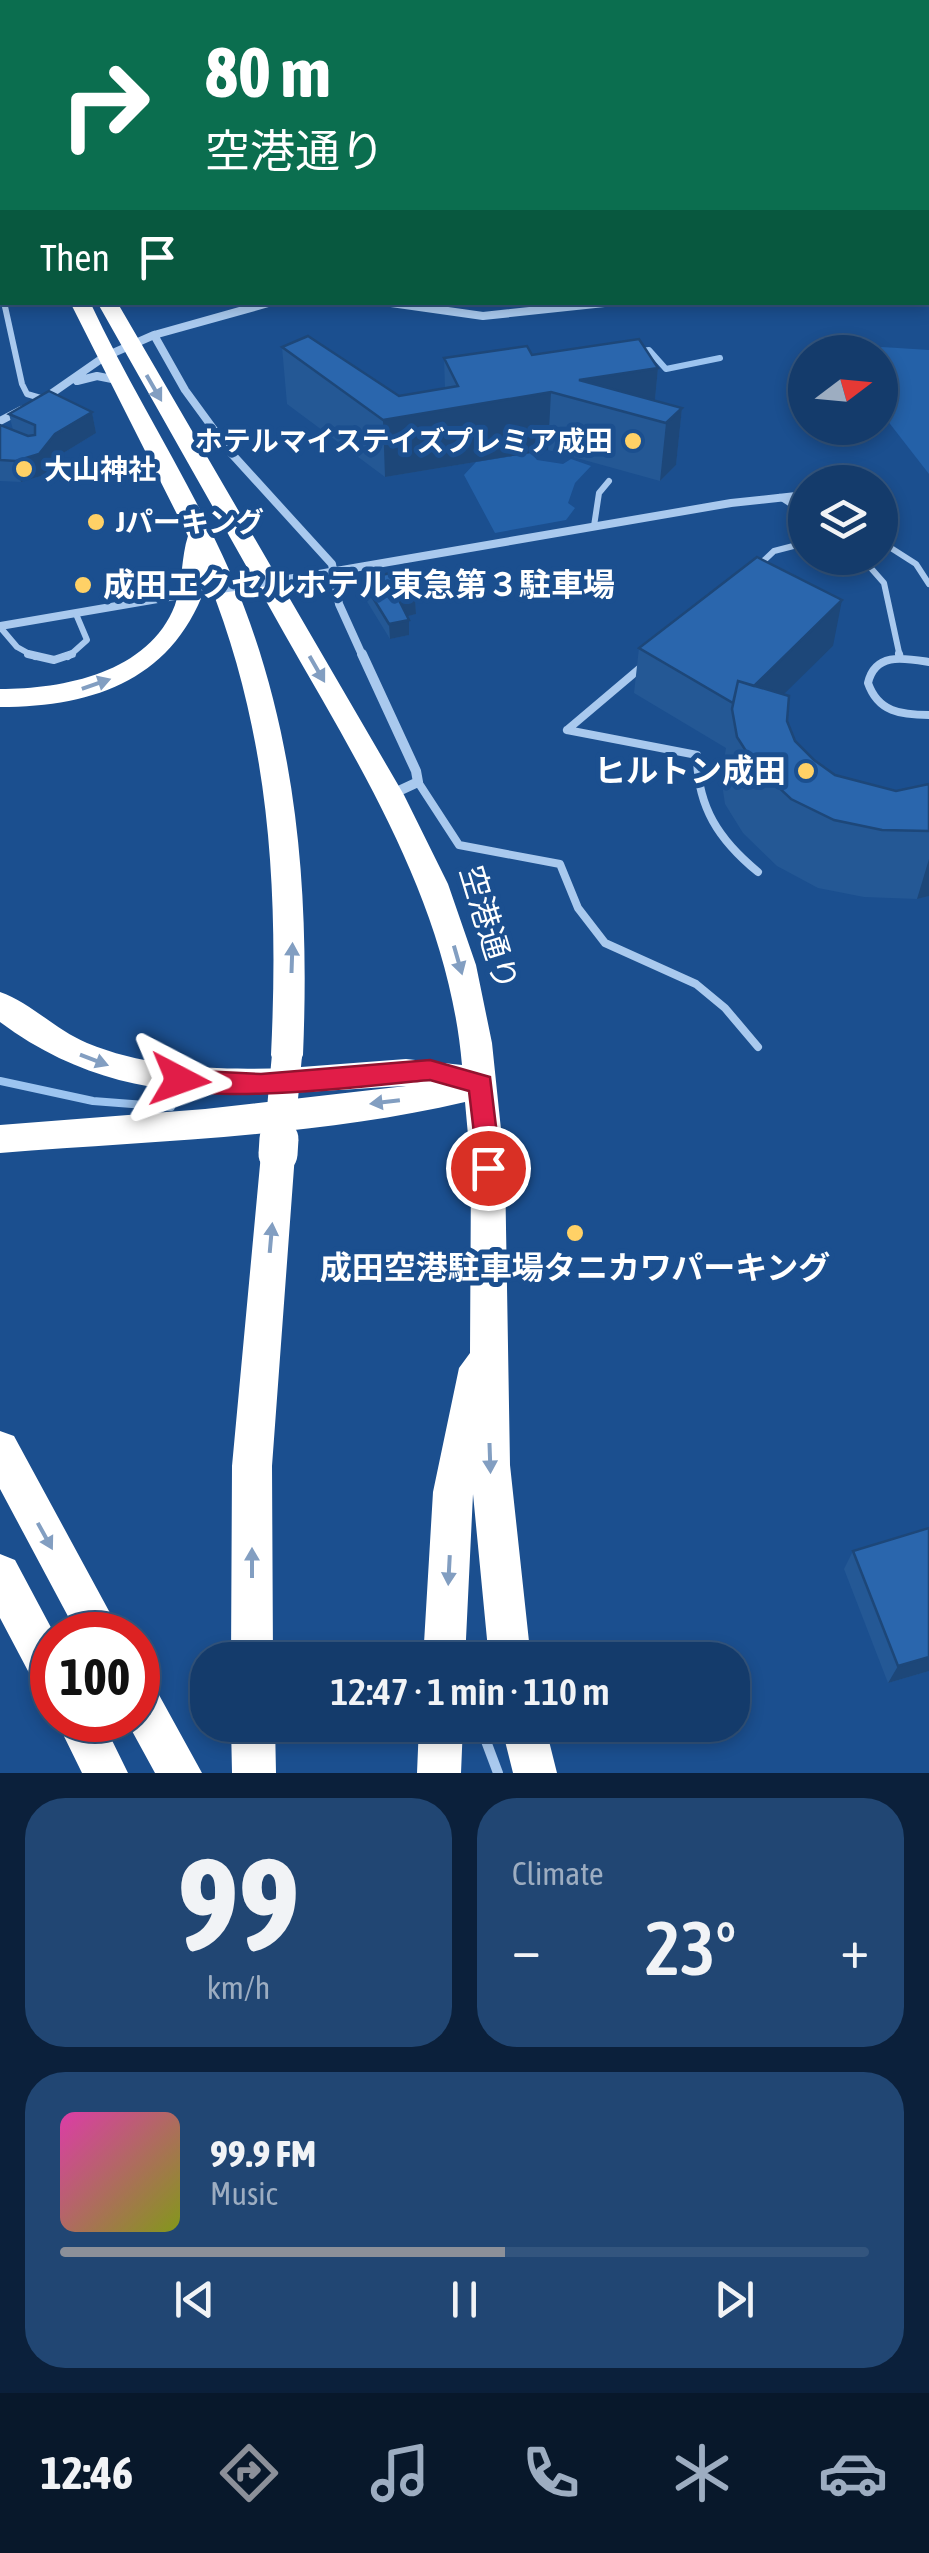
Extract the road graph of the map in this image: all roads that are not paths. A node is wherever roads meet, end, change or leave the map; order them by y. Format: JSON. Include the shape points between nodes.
{"nodes":[{"id":1,"x":3,"y":305,"type":"edge"},
{"id":2,"x":83,"y":305,"type":"edge"},
{"id":3,"x":108,"y":305,"type":"edge"},
{"id":4,"x":264,"y":305,"type":"edge"},
{"id":5,"x":405,"y":305,"type":"edge"},
{"id":6,"x":586,"y":305,"type":"edge"},
{"id":7,"x":126,"y":355,"type":"junction"},
{"id":8,"x":58,"y":389,"type":"junction"},
{"id":9,"x":44,"y":398,"type":"junction"},
{"id":10,"x":0,"y":421,"type":"edge"},
{"id":11,"x":609,"y":481,"type":"dead end"},
{"id":12,"x":788,"y":496,"type":"edge"},
{"id":13,"x":780,"y":497,"type":"junction"},
{"id":14,"x":788,"y":502,"type":"edge"},
{"id":15,"x":594,"y":526,"type":"junction"},
{"id":16,"x":198,"y":533,"type":"junction"},
{"id":17,"x":788,"y":547,"type":"edge"},
{"id":18,"x":898,"y":552,"type":"edge"},
{"id":19,"x":332,"y":572,"type":"junction"},
{"id":20,"x":876,"y":575,"type":"edge"},
{"id":21,"x":748,"y":576,"type":"edge"},
{"id":22,"x":929,"y":584,"type":"edge"},
{"id":23,"x":76,"y":614,"type":"junction"},
{"id":24,"x":0,"y":626,"type":"edge"},
{"id":25,"x":900,"y":658,"type":"junction"},
{"id":26,"x":646,"y":662,"type":"edge"},
{"id":27,"x":929,"y":662,"type":"edge"},
{"id":28,"x":0,"y":698,"type":"edge"},
{"id":29,"x":929,"y":715,"type":"edge"},
{"id":30,"x":404,"y":788,"type":"junction"},
{"id":31,"x":758,"y":872,"type":"dead end"},
{"id":32,"x":0,"y":1005,"type":"edge"},
{"id":33,"x":758,"y":1047,"type":"dead end"},
{"id":34,"x":481,"y":1084,"type":"junction"},
{"id":35,"x":0,"y":1139,"type":"edge"},
{"id":36,"x":486,"y":1336,"type":"junction"},
{"id":37,"x":0,"y":1450,"type":"edge"},
{"id":38,"x":0,"y":1574,"type":"edge"},
{"id":39,"x":88,"y":1612,"type":"edge"},
{"id":40,"x":30,"y":1631,"type":"edge"},
{"id":41,"x":252,"y":1642,"type":"edge"},
{"id":42,"x":449,"y":1642,"type":"edge"},
{"id":43,"x":508,"y":1642,"type":"edge"},
{"id":44,"x":160,"y":1738,"type":"edge"},
{"id":45,"x":90,"y":1742,"type":"edge"},
{"id":46,"x":253,"y":1742,"type":"edge"},
{"id":47,"x":440,"y":1742,"type":"edge"},
{"id":48,"x":486,"y":1742,"type":"edge"},
{"id":49,"x":527,"y":1742,"type":"edge"},
{"id":50,"x":106,"y":1773,"type":"edge"},
{"id":51,"x":180,"y":1773,"type":"edge"},
{"id":52,"x":254,"y":1773,"type":"edge"},
{"id":53,"x":439,"y":1773,"type":"edge"},
{"id":54,"x":498,"y":1773,"type":"edge"},
{"id":55,"x":535,"y":1773,"type":"edge"}],
"edges":[{"from":1,"to":9,"type":"lane","via":[[22,384],[27,394]]},
{"from":2,"to":7,"type":"highway","name":"空港通り"},
{"from":3,"to":7,"type":"highway","name":"空港通り"},
{"from":4,"to":7,"type":"street"},
{"from":5,"to":6,"type":"street","via":[[482,316]]},
{"from":7,"to":8,"type":"street"},
{"from":7,"to":8,"type":"street"},
{"from":7,"to":16,"type":"highway","name":"空港通り"},
{"from":7,"to":19,"type":"street","via":[[206,419],[281,513],[332,564]]},
{"from":7,"to":30,"type":"highway","name":"空港通り","one_way":true},
{"from":8,"to":9,"type":"street"},
{"from":9,"to":10,"type":"street"},
{"from":11,"to":15,"type":"lane","via":[[599,493]]},
{"from":12,"to":13,"type":"street"},
{"from":13,"to":14,"type":"lane"},
{"from":13,"to":15,"type":"street"},
{"from":15,"to":19,"type":"street"},
{"from":28,"to":16,"type":"highway","one_way":true,"via":[[87,688],[137,667],[167,641],[190,601],[200,559]]},
{"from":41,"to":16,"type":"highway","name":"空港通り","one_way":true,"bridge":true,"via":[[252,1466],[287,1055],[291,857],[264,704]]},
{"from":17,"to":21,"type":"lane","via":[[774,551]]},
{"from":18,"to":22,"type":"lane"},
{"from":19,"to":23,"type":"street","bridge":true},
{"from":19,"to":30,"type":"street"},
{"from":20,"to":25,"type":"lane"},
{"from":23,"to":24,"type":"street"},
{"from":23,"to":24,"type":"lane","via":[[87,640],[69,656],[50,660],[10,646]]},
{"from":25,"to":27,"type":"lane"},
{"from":25,"to":29,"type":"lane","via":[[871,668],[870,694],[900,714]]},
{"from":26,"to":31,"type":"lane","via":[[567,730],[697,755],[696,780],[714,832]]},
{"from":30,"to":33,"type":"lane","via":[[459,845],[560,864],[579,918],[605,944],[684,976],[726,1007]]},
{"from":30,"to":34,"type":"highway","name":"空港通り","one_way":true,"via":[[470,1004]]},
{"from":32,"to":34,"type":"highway","one_way":true,"via":[[72,1051],[143,1074],[261,1084],[430,1070]]},
{"from":34,"to":35,"type":"highway","one_way":true,"via":[[424,1098]]},
{"from":34,"to":36,"type":"highway","name":"空港通り","via":[[488,1168]]},
{"from":36,"to":42,"type":"highway","one_way":true,"via":[[453,1492]]},
{"from":36,"to":43,"type":"highway","name":"空港通り","one_way":true,"via":[[494,1529]]},
{"from":37,"to":39,"type":"highway","one_way":true},
{"from":38,"to":40,"type":"highway"},
{"from":44,"to":51,"type":"highway"},
{"from":45,"to":50,"type":"highway"},
{"from":46,"to":52,"type":"highway"},
{"from":47,"to":53,"type":"highway"},
{"from":48,"to":54,"type":"lane"},
{"from":49,"to":55,"type":"highway"}]}
